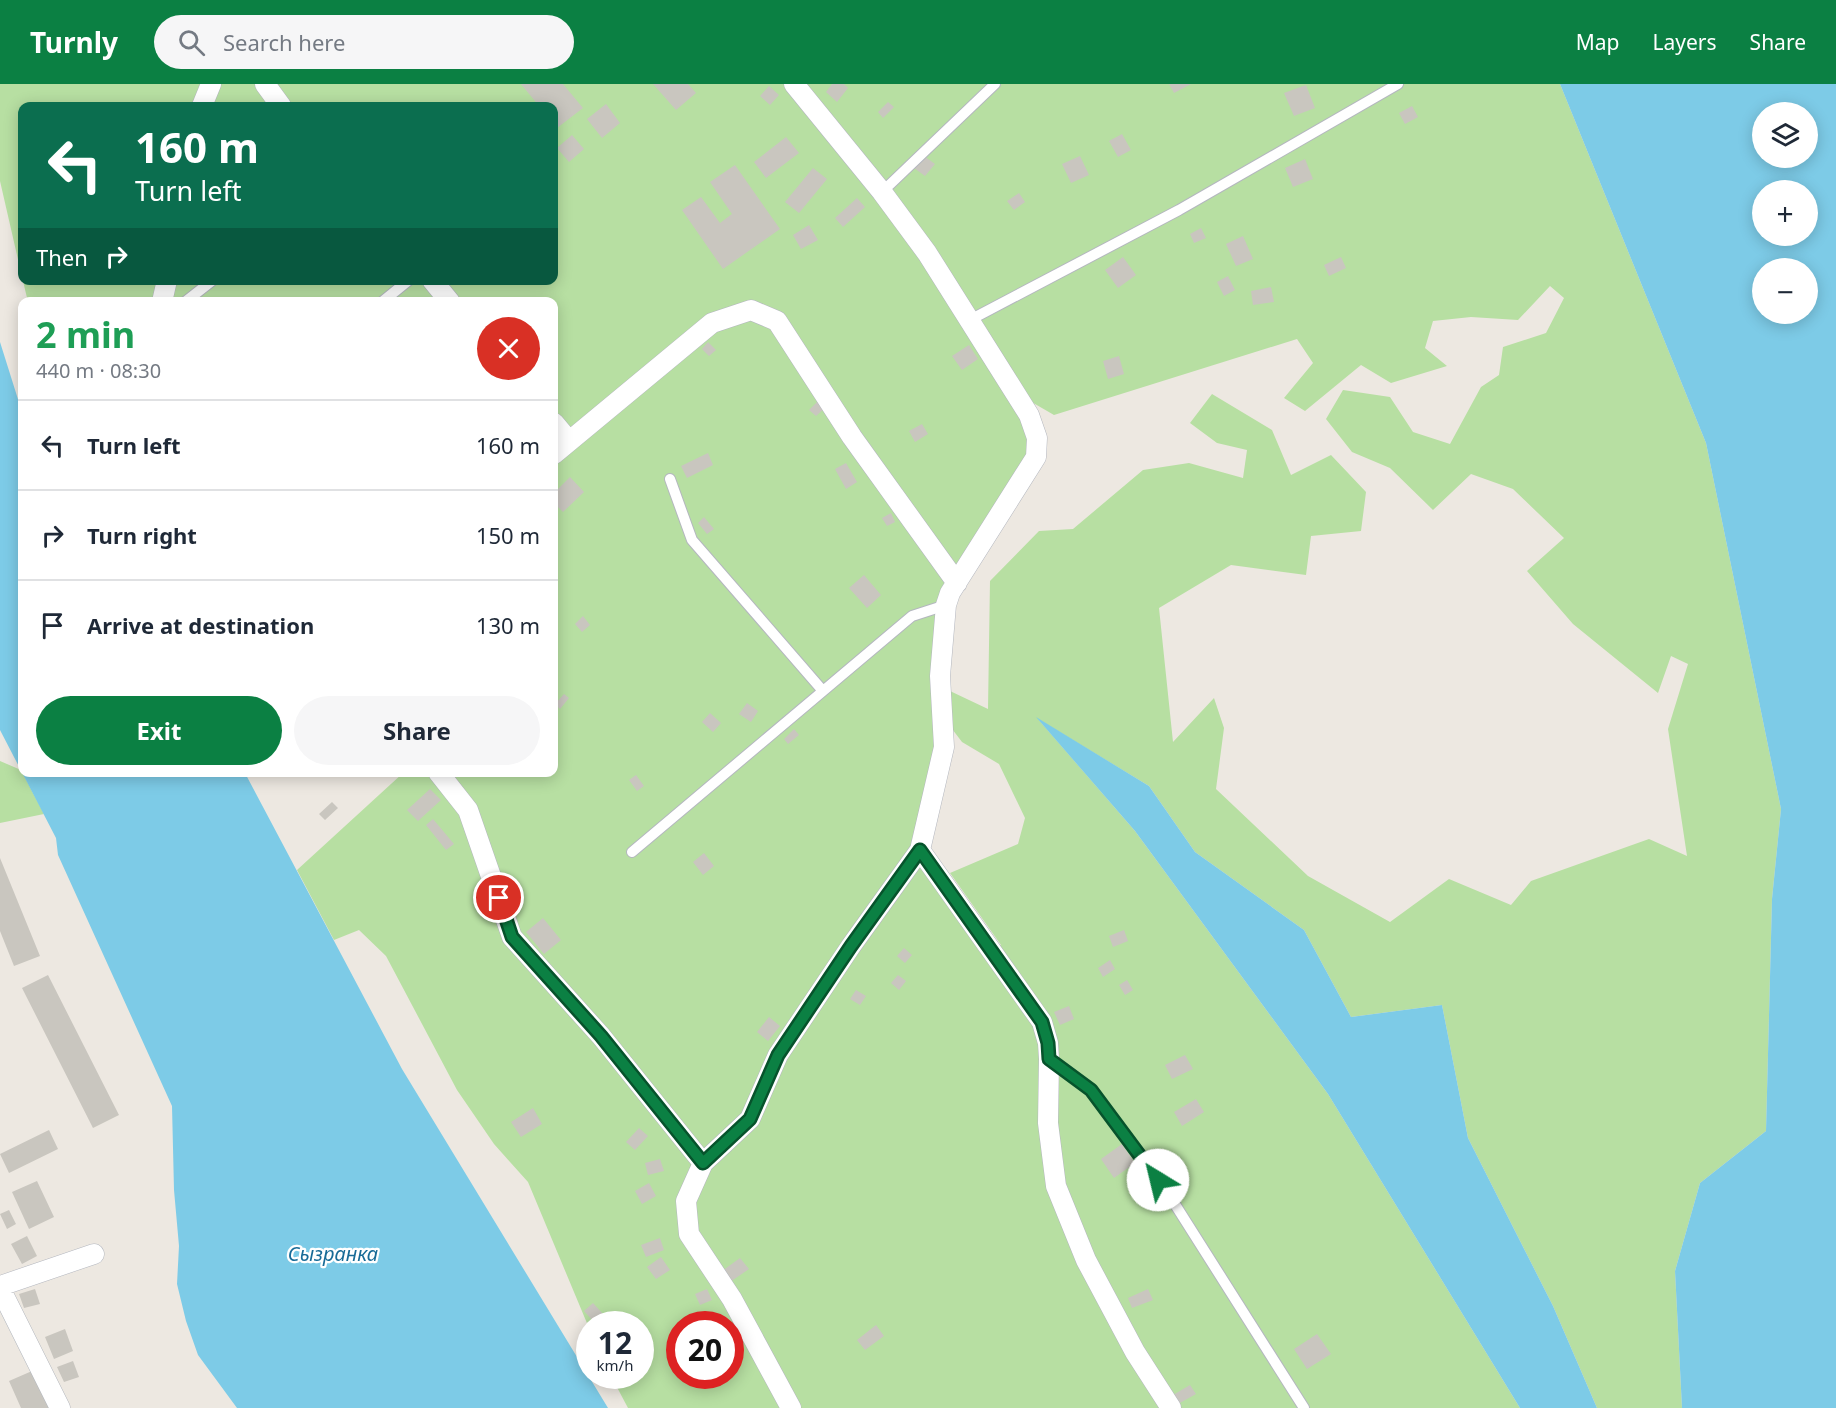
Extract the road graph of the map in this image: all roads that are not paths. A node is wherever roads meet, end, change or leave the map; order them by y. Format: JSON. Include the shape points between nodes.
{"nodes":[{"id":1,"x":211,"y":84,"type":"edge"},
{"id":2,"x":265,"y":84,"type":"edge"},
{"id":3,"x":995,"y":84,"type":"edge"},
{"id":4,"x":1398,"y":84,"type":"edge"},
{"id":5,"x":796,"y":85,"type":"edge"},
{"id":6,"x":204,"y":102,"type":"edge"},
{"id":7,"x":278,"y":102,"type":"edge"},
{"id":8,"x":882,"y":192,"type":"junction"},
{"id":9,"x":207,"y":285,"type":"edge"},
{"id":10,"x":403,"y":285,"type":"edge"},
{"id":11,"x":436,"y":285,"type":"edge"},
{"id":12,"x":191,"y":297,"type":"edge"},
{"id":13,"x":388,"y":297,"type":"edge"},
{"id":14,"x":446,"y":297,"type":"edge"},
{"id":15,"x":968,"y":321,"type":"junction"},
{"id":16,"x":558,"y":428,"type":"edge"},
{"id":17,"x":569,"y":441,"type":"junction"},
{"id":18,"x":558,"y":451,"type":"edge"},
{"id":19,"x":670,"y":479,"type":"dead end"},
{"id":20,"x":957,"y":583,"type":"junction"},
{"id":21,"x":946,"y":605,"type":"junction"},
{"id":22,"x":823,"y":691,"type":"junction"},
{"id":23,"x":442,"y":777,"type":"edge"},
{"id":24,"x":920,"y":850,"type":"junction"},
{"id":25,"x":632,"y":852,"type":"dead end"},
{"id":26,"x":1049,"y":1059,"type":"junction"},
{"id":27,"x":703,"y":1163,"type":"junction"},
{"id":28,"x":94,"y":1254,"type":"dead end"},
{"id":29,"x":0,"y":1287,"type":"edge"},
{"id":30,"x":60,"y":1408,"type":"edge"},
{"id":31,"x":791,"y":1408,"type":"edge"},
{"id":32,"x":1171,"y":1408,"type":"edge"},
{"id":33,"x":1304,"y":1408,"type":"edge"}],
"edges":[{"from":1,"to":6,"type":"street"},
{"from":2,"to":7,"type":"street"},
{"from":3,"to":8,"type":"lane"},
{"from":4,"to":15,"type":"lane","via":[[1179,210]]},
{"from":5,"to":8,"type":"street"},
{"from":8,"to":15,"type":"street","via":[[927,253]]},
{"from":9,"to":12,"type":"lane"},
{"from":10,"to":13,"type":"lane"},
{"from":11,"to":14,"type":"street"},
{"from":15,"to":20,"type":"street","via":[[1029,415],[1037,438],[1035,457]]},
{"from":16,"to":17,"type":"street"},
{"from":17,"to":18,"type":"street"},
{"from":17,"to":20,"type":"street","via":[[712,322],[751,310],[777,321],[852,437]]},
{"from":19,"to":22,"type":"lane","via":[[693,540]]},
{"from":20,"to":21,"type":"street"},
{"from":21,"to":22,"type":"lane","via":[[912,616]]},
{"from":21,"to":24,"type":"street","via":[[940,676],[944,747]]},
{"from":22,"to":25,"type":"lane"},
{"from":23,"to":27,"type":"street","via":[[468,810],[512,937],[601,1036]]},
{"from":24,"to":26,"type":"street","via":[[1042,1022]]},
{"from":24,"to":27,"type":"street","via":[[778,1055],[750,1119]]},
{"from":26,"to":32,"type":"street","via":[[1048,1123],[1056,1186],[1086,1260],[1135,1352]]},
{"from":26,"to":33,"type":"lane","via":[[1091,1090],[1171,1198]]},
{"from":27,"to":31,"type":"street","via":[[686,1201],[688,1234],[732,1299]]},
{"from":28,"to":29,"type":"street"},
{"from":29,"to":30,"type":"street"}]}
